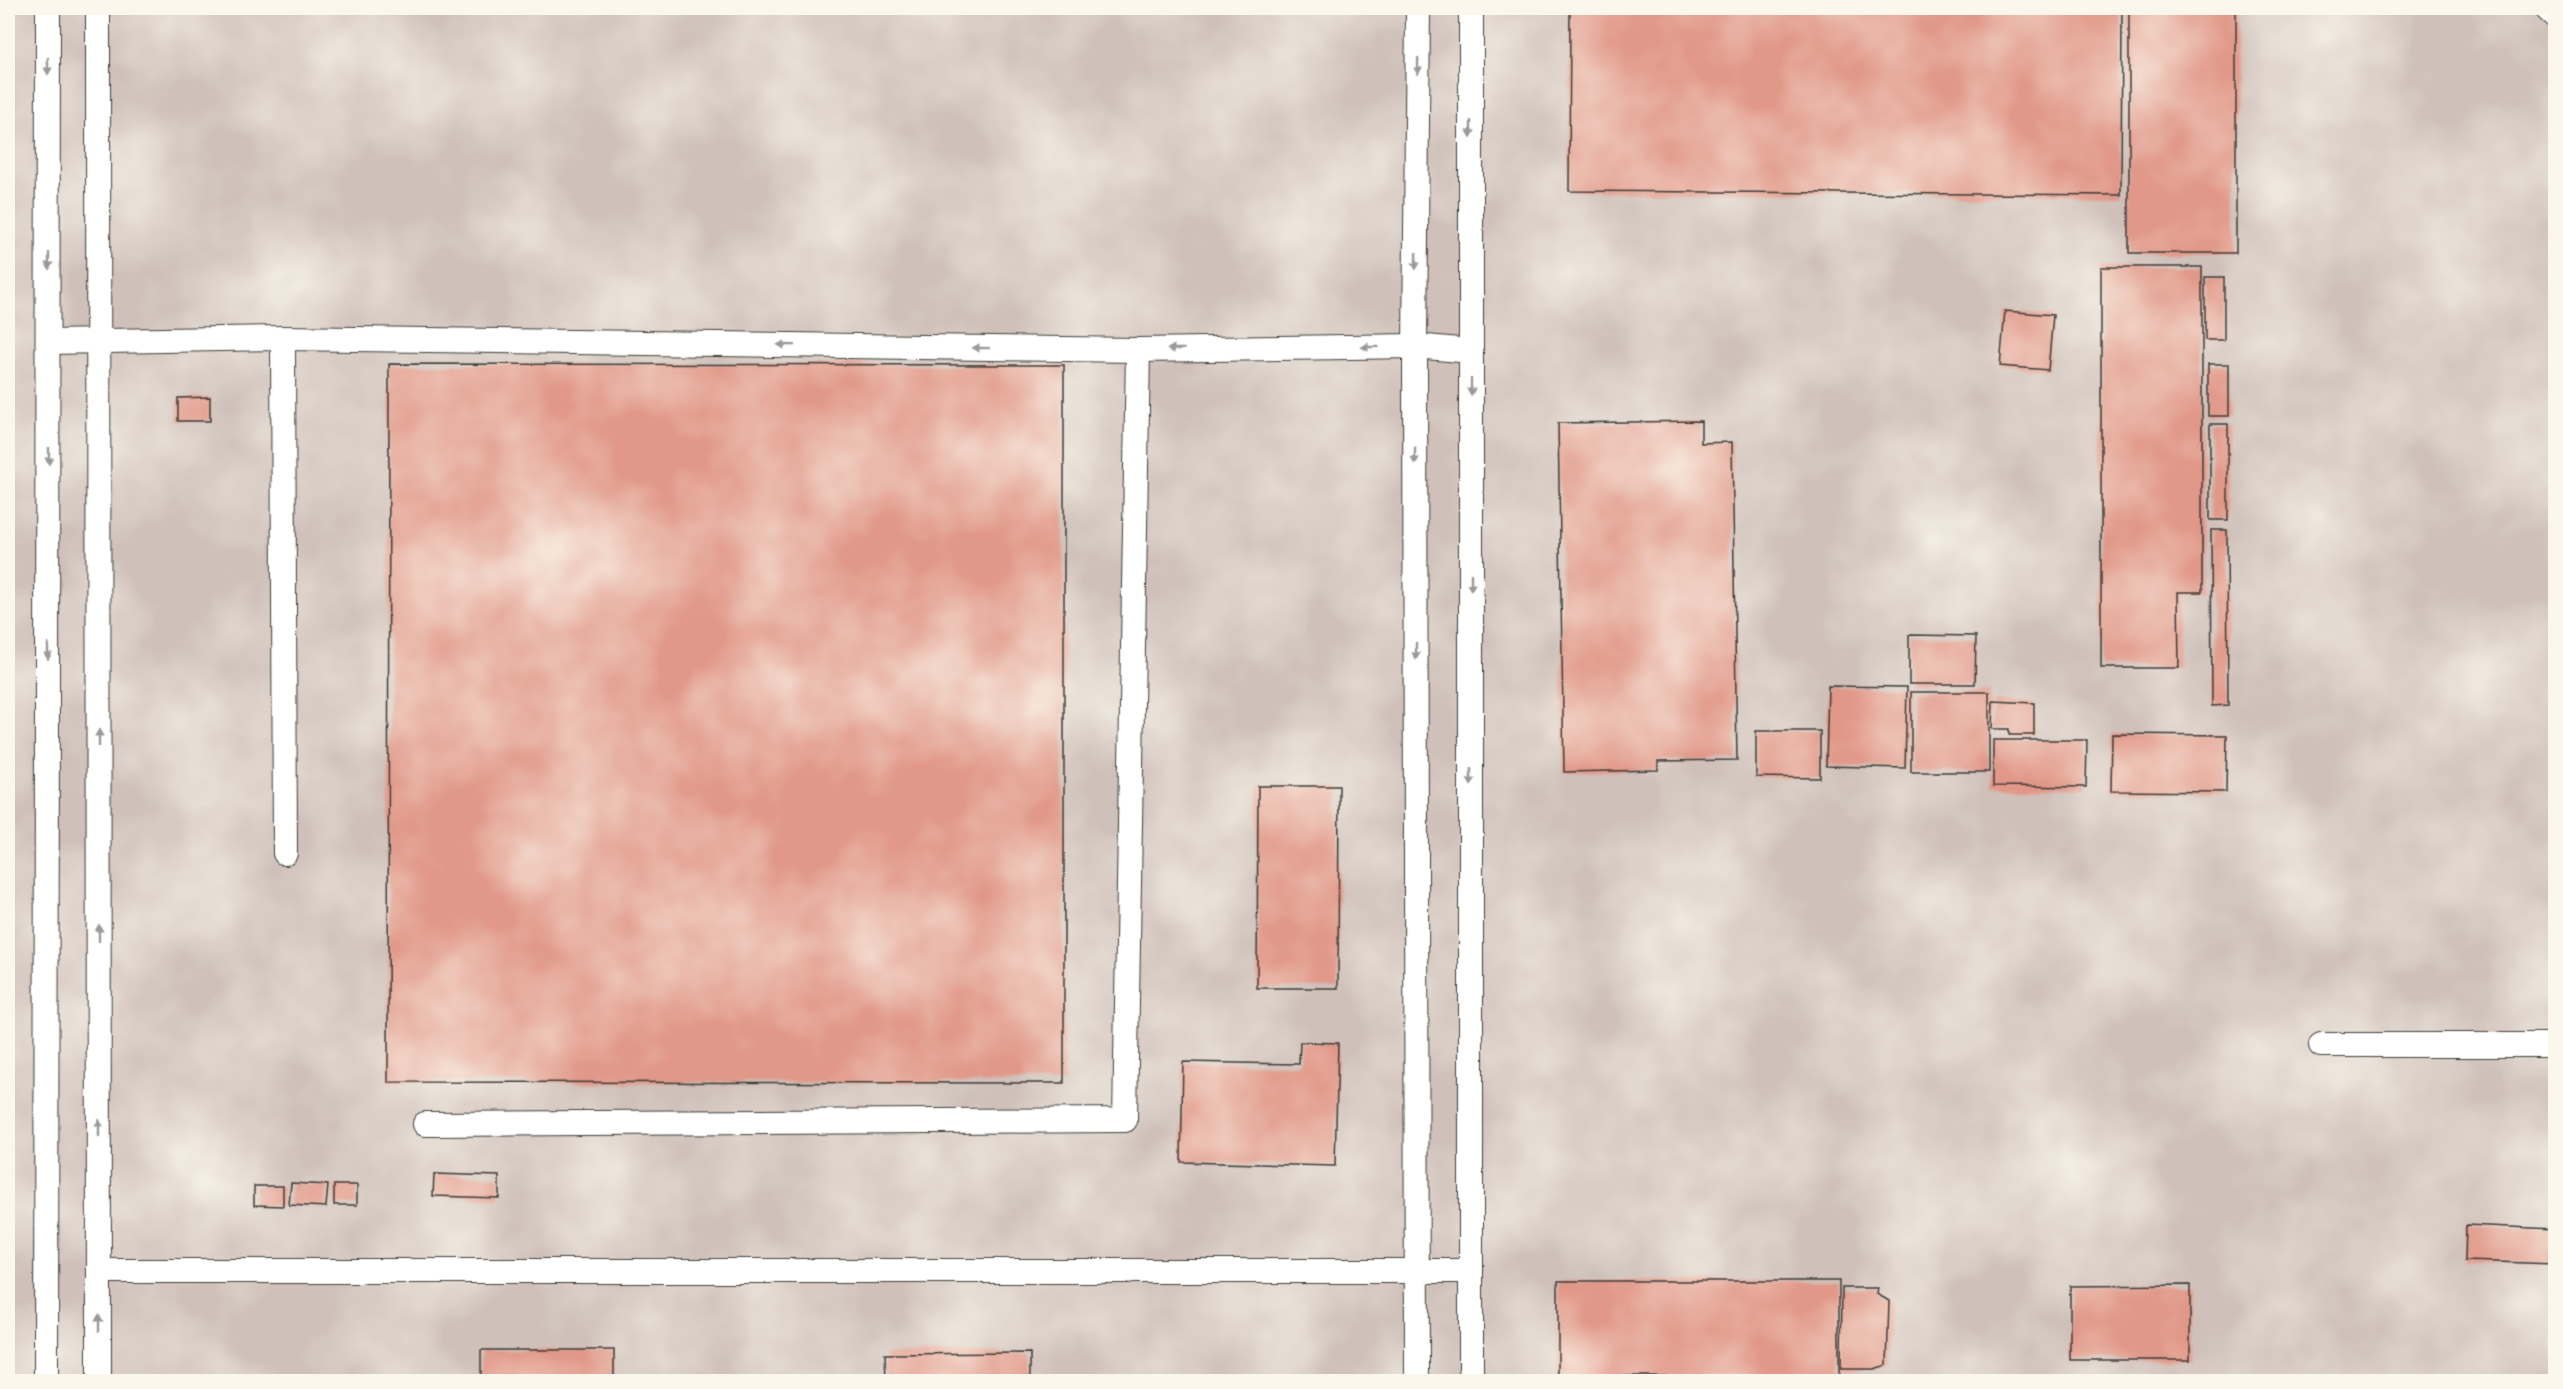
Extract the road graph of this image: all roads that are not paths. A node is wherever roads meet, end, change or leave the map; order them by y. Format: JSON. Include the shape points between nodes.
{"nodes":[{"id":1,"x":48,"y":8,"type":"edge"},
{"id":2,"x":98,"y":8,"type":"edge"},
{"id":3,"x":1418,"y":8,"type":"edge"},
{"id":4,"x":1471,"y":8,"type":"edge"},
{"id":5,"x":2546,"y":8,"type":"edge"},
{"id":6,"x":2556,"y":17,"type":"edge"},
{"id":7,"x":283,"y":339,"type":"junction"},
{"id":8,"x":99,"y":340,"type":"junction"},
{"id":9,"x":49,"y":342,"type":"junction"},
{"id":10,"x":1415,"y":346,"type":"junction"},
{"id":11,"x":1138,"y":350,"type":"junction"},
{"id":12,"x":1471,"y":351,"type":"junction"},
{"id":13,"x":285,"y":853,"type":"dead end"},
{"id":14,"x":2321,"y":1045,"type":"dead end"},
{"id":15,"x":2556,"y":1045,"type":"edge"},
{"id":16,"x":425,"y":1124,"type":"dead end"},
{"id":17,"x":99,"y":1271,"type":"junction"},
{"id":18,"x":1418,"y":1271,"type":"junction"},
{"id":19,"x":1471,"y":1271,"type":"junction"},
{"id":20,"x":46,"y":1382,"type":"edge"},
{"id":21,"x":99,"y":1382,"type":"edge"},
{"id":22,"x":1417,"y":1382,"type":"edge"},
{"id":23,"x":1471,"y":1382,"type":"edge"}],
"edges":[{"from":1,"to":9,"type":"lane","one_way":true},
{"from":2,"to":8,"type":"lane"},
{"from":3,"to":10,"type":"lane","one_way":true},
{"from":4,"to":12,"type":"lane","one_way":true},
{"from":5,"to":6,"type":"lane"},
{"from":7,"to":8,"type":"lane"},
{"from":11,"to":7,"type":"lane","one_way":true},
{"from":7,"to":13,"type":"lane"},
{"from":8,"to":9,"type":"lane"},
{"from":17,"to":8,"type":"lane","one_way":true},
{"from":9,"to":20,"type":"lane","one_way":true},
{"from":10,"to":11,"type":"lane","one_way":true},
{"from":10,"to":12,"type":"lane"},
{"from":10,"to":18,"type":"lane","one_way":true},
{"from":11,"to":16,"type":"lane","via":[[1125,1120]]},
{"from":12,"to":19,"type":"lane","one_way":true},
{"from":14,"to":15,"type":"lane"},
{"from":17,"to":18,"type":"lane"},
{"from":21,"to":17,"type":"lane","one_way":true},
{"from":18,"to":19,"type":"lane"},
{"from":18,"to":22,"type":"lane"},
{"from":19,"to":23,"type":"lane"}]}
